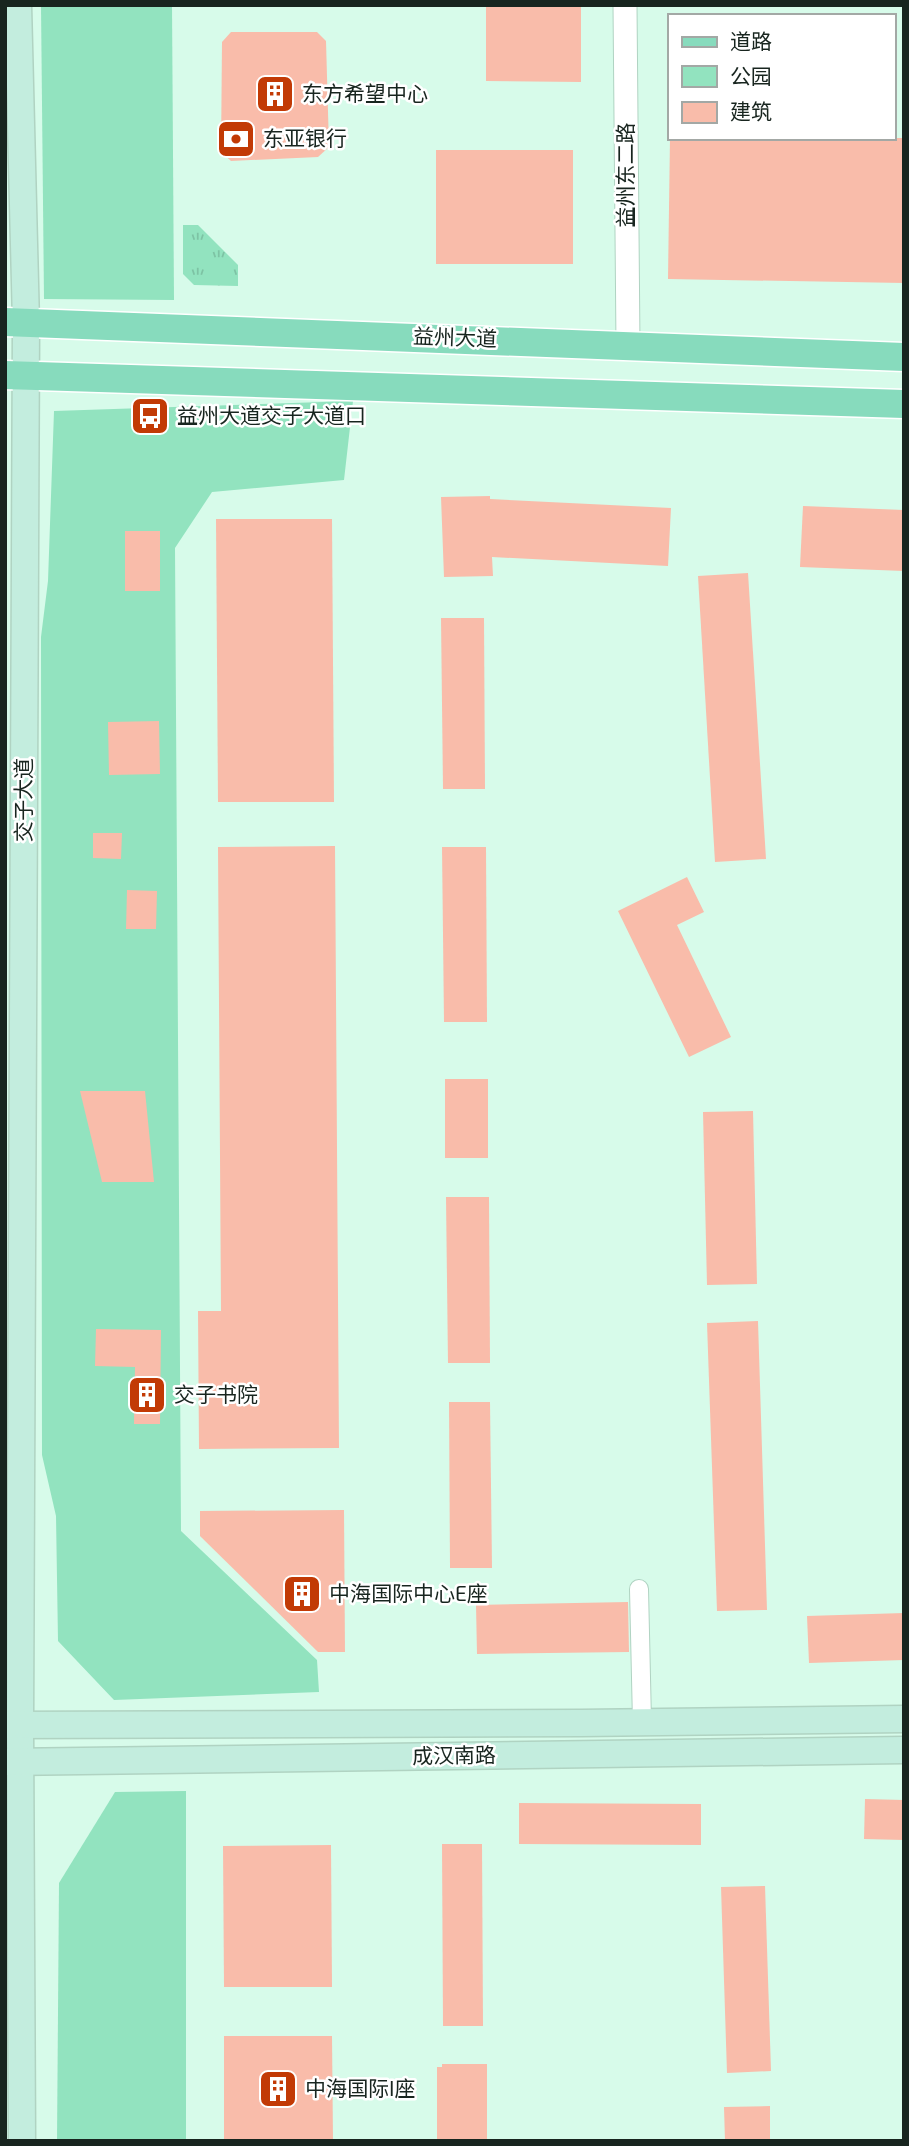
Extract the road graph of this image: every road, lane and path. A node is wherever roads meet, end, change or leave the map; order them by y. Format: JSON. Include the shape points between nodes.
{"nodes":[{"id":1,"x":18,"y":5,"type":"edge"},
{"id":2,"x":625,"y":5,"type":"edge"},
{"id":3,"x":16,"y":322,"type":"edge"},
{"id":4,"x":628,"y":345,"type":"junction"},
{"id":5,"x":904,"y":357,"type":"edge"},
{"id":6,"x":15,"y":375,"type":"edge"},
{"id":7,"x":904,"y":404,"type":"edge"},
{"id":8,"x":639,"y":1589,"type":"dead end"},
{"id":9,"x":904,"y":1718,"type":"edge"},
{"id":10,"x":642,"y":1722,"type":"junction"},
{"id":11,"x":13,"y":1725,"type":"edge"},
{"id":12,"x":904,"y":1750,"type":"edge"},
{"id":13,"x":13,"y":1761,"type":"edge"},
{"id":14,"x":22,"y":2141,"type":"edge"}],
"edges":[{"from":1,"to":3,"type":"main road","name":"交子大道"},
{"from":2,"to":4,"type":"street","name":"益州东二路"},
{"from":3,"to":4,"type":"main road","name":"益州大道"},
{"from":3,"to":6,"type":"main road","name":"交子大道"},
{"from":4,"to":5,"type":"main road","name":"益州大道"},
{"from":6,"to":7,"type":"main road"},
{"from":6,"to":11,"type":"main road","name":"交子大道"},
{"from":8,"to":10,"type":"street"},
{"from":9,"to":10,"type":"main road","name":"成汉南路"},
{"from":10,"to":11,"type":"main road","name":"成汉南路"},
{"from":11,"to":13,"type":"main road","name":"交子大道"},
{"from":12,"to":13,"type":"main road","name":"成汉南路"},
{"from":13,"to":14,"type":"main road","name":"交子大道"}]}
